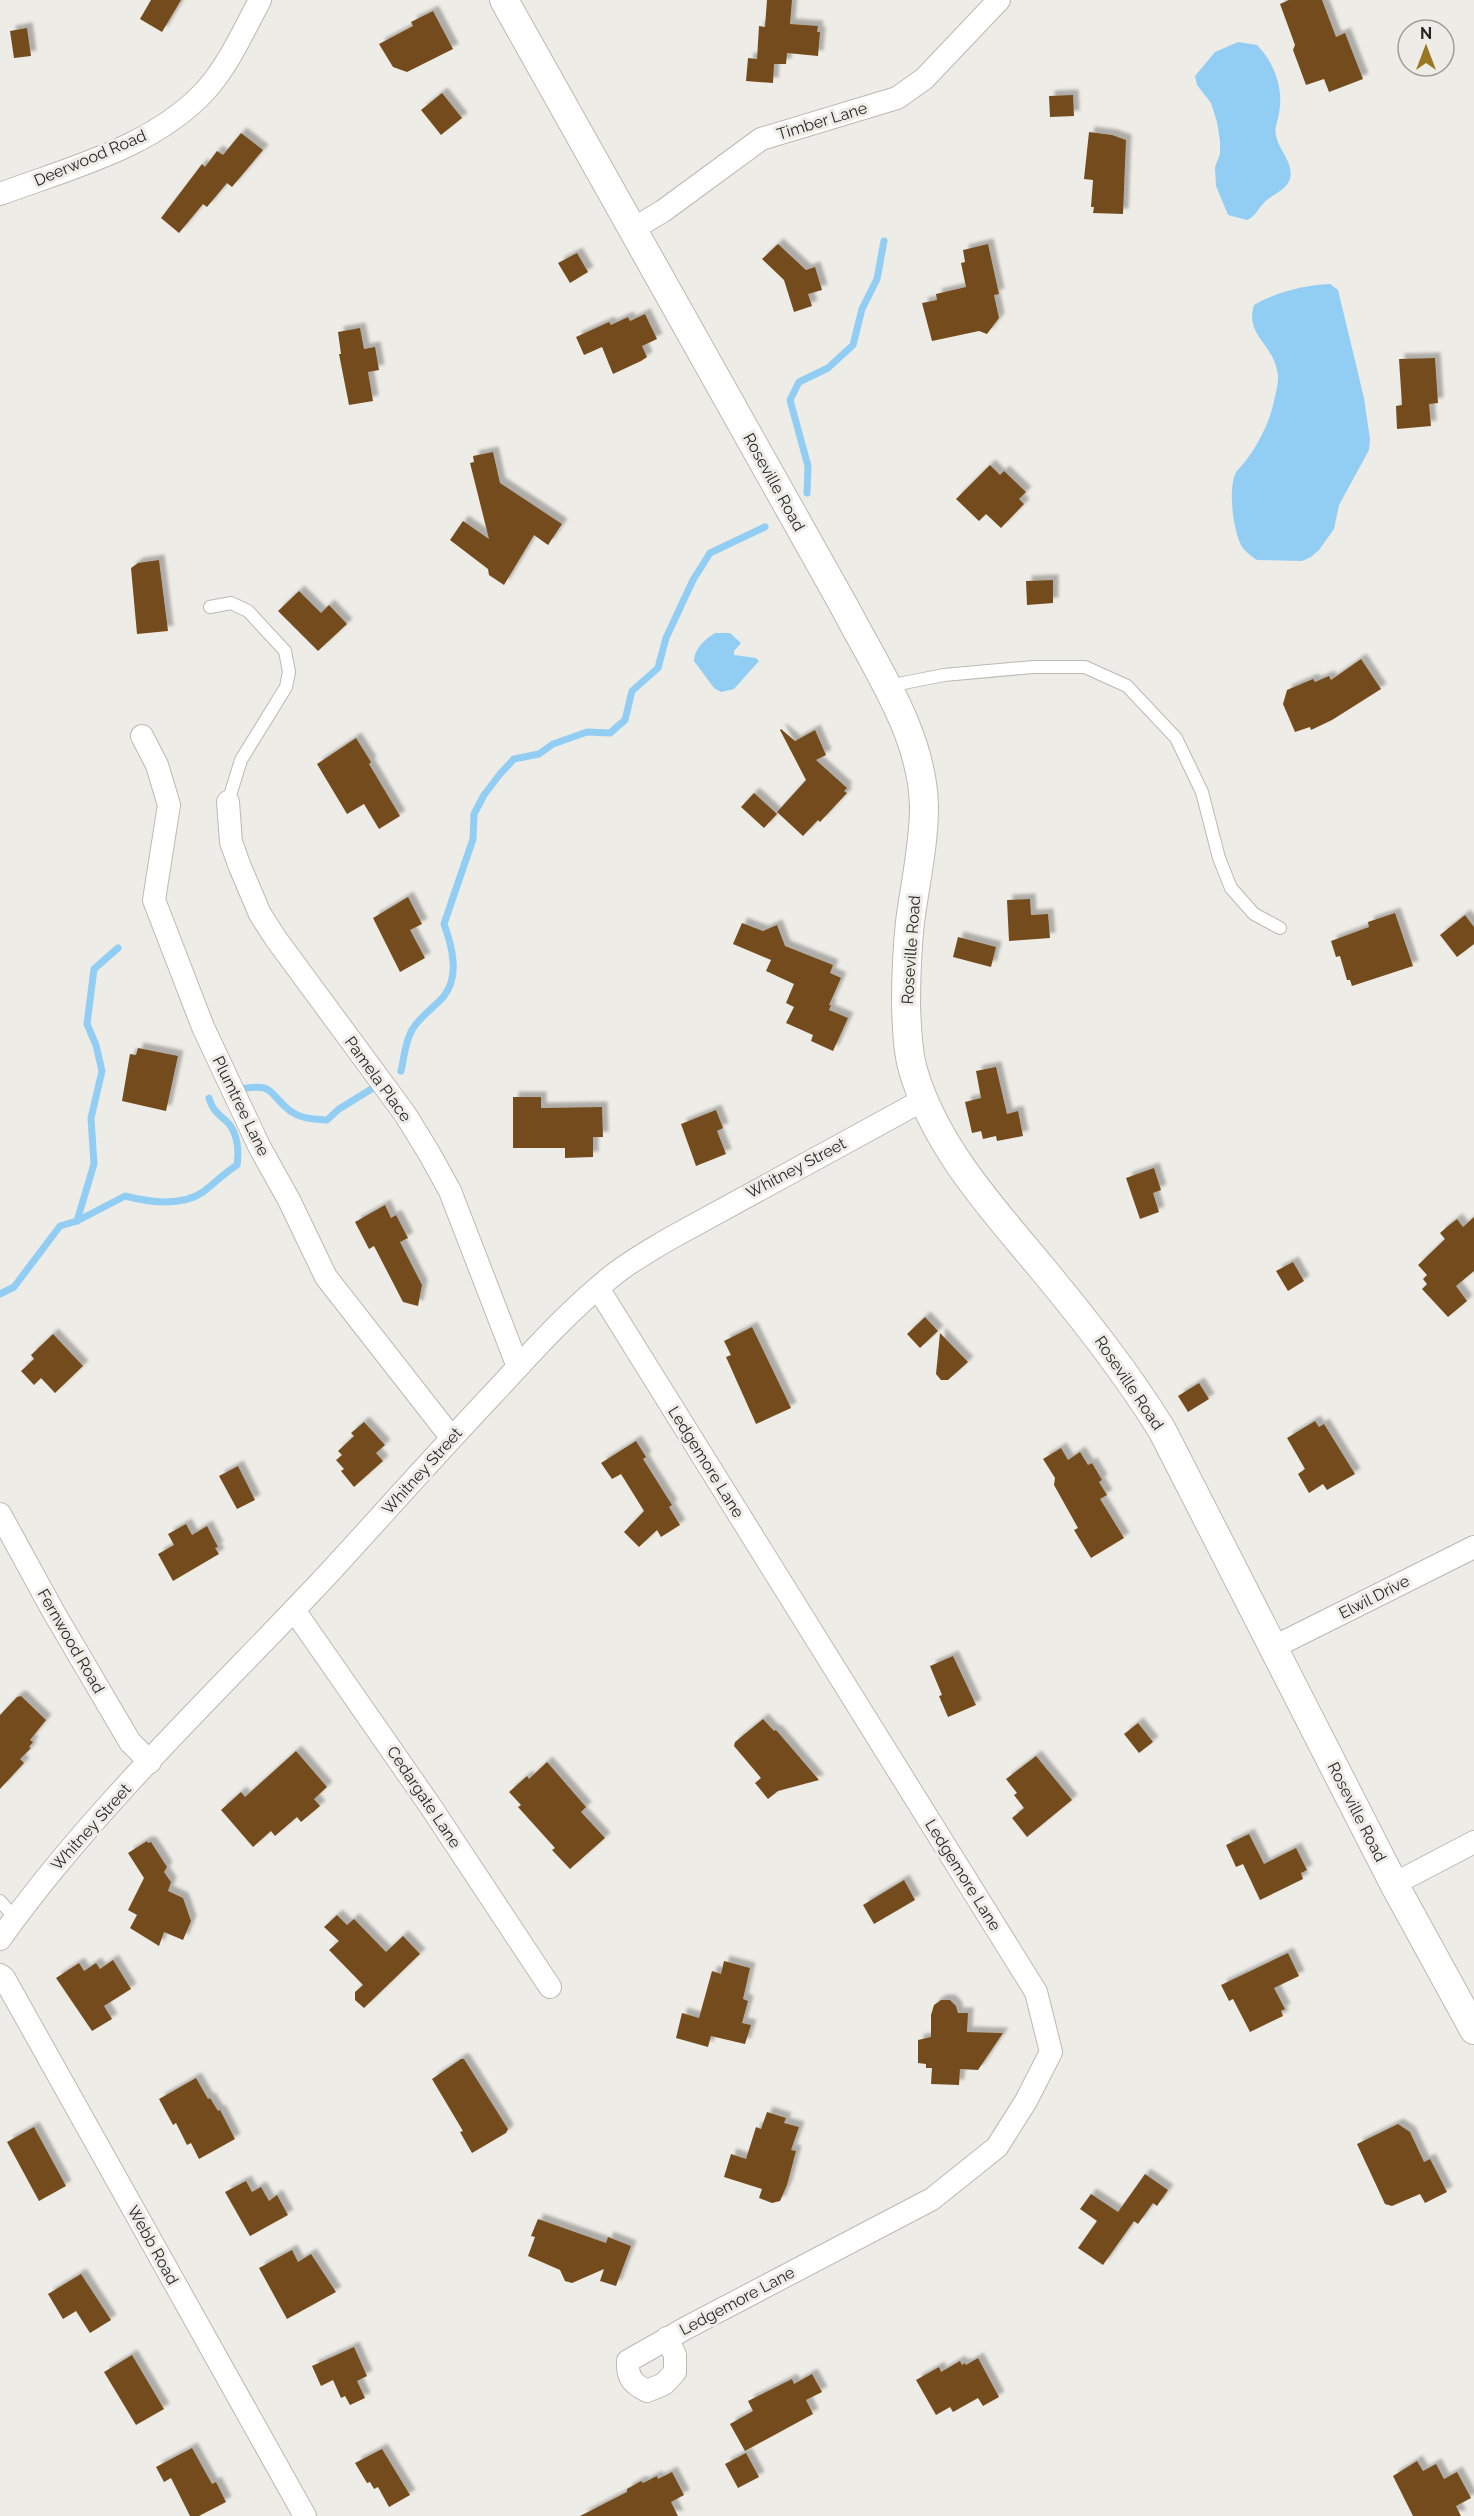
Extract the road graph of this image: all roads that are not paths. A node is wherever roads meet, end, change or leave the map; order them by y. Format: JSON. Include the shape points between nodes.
{"nodes":[{"id":1,"x":260,"y":0,"type":"edge"},
{"id":2,"x":504,"y":0,"type":"edge"},
{"id":3,"x":999,"y":0,"type":"edge"},
{"id":4,"x":0,"y":194,"type":"edge"},
{"id":5,"x":633,"y":229,"type":"junction"},
{"id":6,"x":210,"y":607,"type":"dead end"},
{"id":7,"x":886,"y":687,"type":"junction"},
{"id":8,"x":142,"y":736,"type":"dead end"},
{"id":9,"x":228,"y":802,"type":"joint"},
{"id":10,"x":1280,"y":928,"type":"dead end"},
{"id":11,"x":923,"y":1100,"type":"junction"},
{"id":12,"x":598,"y":1288,"type":"junction"},
{"id":13,"x":518,"y":1367,"type":"junction"},
{"id":14,"x":452,"y":1437,"type":"junction"},
{"id":15,"x":0,"y":1514,"type":"edge"},
{"id":16,"x":1474,"y":1547,"type":"edge"},
{"id":17,"x":294,"y":1610,"type":"junction"},
{"id":18,"x":1274,"y":1647,"type":"junction"},
{"id":19,"x":150,"y":1762,"type":"junction"},
{"id":20,"x":1474,"y":1842,"type":"edge"},
{"id":21,"x":1394,"y":1884,"type":"junction"},
{"id":22,"x":0,"y":1901,"type":"edge"},
{"id":23,"x":15,"y":1918,"type":"junction"},
{"id":24,"x":0,"y":1939,"type":"edge"},
{"id":25,"x":0,"y":1975,"type":"edge"},
{"id":26,"x":550,"y":1987,"type":"dead end"},
{"id":27,"x":1474,"y":2030,"type":"edge"},
{"id":28,"x":668,"y":2338,"type":"dead end"},
{"id":29,"x":305,"y":2516,"type":"edge"}],
"edges":[{"from":1,"to":4,"type":"street","name":"Deerwood Road","via":[[227,62],[184,111],[146,136]]},
{"from":2,"to":5,"type":"street","name":"Roseville Road"},
{"from":3,"to":5,"type":"street","name":"Timber Lane","via":[[924,79],[897,98],[761,139]]},
{"from":5,"to":7,"type":"street","name":"Roseville Road"},
{"from":6,"to":9,"type":"lane","via":[[231,603],[248,611],[285,651],[289,672],[286,687],[242,760]]},
{"from":7,"to":10,"type":"lane","via":[[944,675],[1033,667],[1084,667],[1127,686],[1176,738],[1202,792],[1230,888],[1254,914]]},
{"from":7,"to":11,"type":"street","name":"Roseville Road","via":[[918,763],[924,806],[906,971],[912,1066]]},
{"from":8,"to":14,"type":"street","name":"Plumtree Lane","via":[[169,805],[154,900],[203,1027],[326,1277]]},
{"from":9,"to":13,"type":"street","name":"Pamela Place","via":[[231,842],[260,914],[429,1153],[450,1191]]},
{"from":11,"to":12,"type":"street","name":"Whitney Street","via":[[669,1239]]},
{"from":11,"to":18,"type":"street","name":"Roseville Road","via":[[970,1178],[1138,1391],[1184,1471]]},
{"from":12,"to":13,"type":"street","name":"Whitney Street"},
{"from":12,"to":28,"type":"street","name":"Ledgemore Lane","via":[[1036,1992],[1051,2052],[997,2147],[932,2199]]},
{"from":13,"to":14,"type":"street","name":"Whitney Street"},
{"from":14,"to":17,"type":"street","name":"Whitney Street"},
{"from":15,"to":19,"type":"street","name":"Fernwood Road","via":[[130,1742]]},
{"from":16,"to":18,"type":"street","name":"Elwil Drive"},
{"from":17,"to":19,"type":"street","name":"Whitney Street"},
{"from":17,"to":26,"type":"street","name":"Cedargate Lane"},
{"from":18,"to":21,"type":"street","name":"Roseville Road"},
{"from":19,"to":23,"type":"street","name":"Whitney Street","via":[[58,1863]]},
{"from":20,"to":21,"type":"street"},
{"from":21,"to":27,"type":"street","name":"Roseville Road"},
{"from":22,"to":23,"type":"lane"},
{"from":23,"to":24,"type":"street","name":"Whitney Street"},
{"from":25,"to":29,"type":"street","name":"Webb Road"}]}
